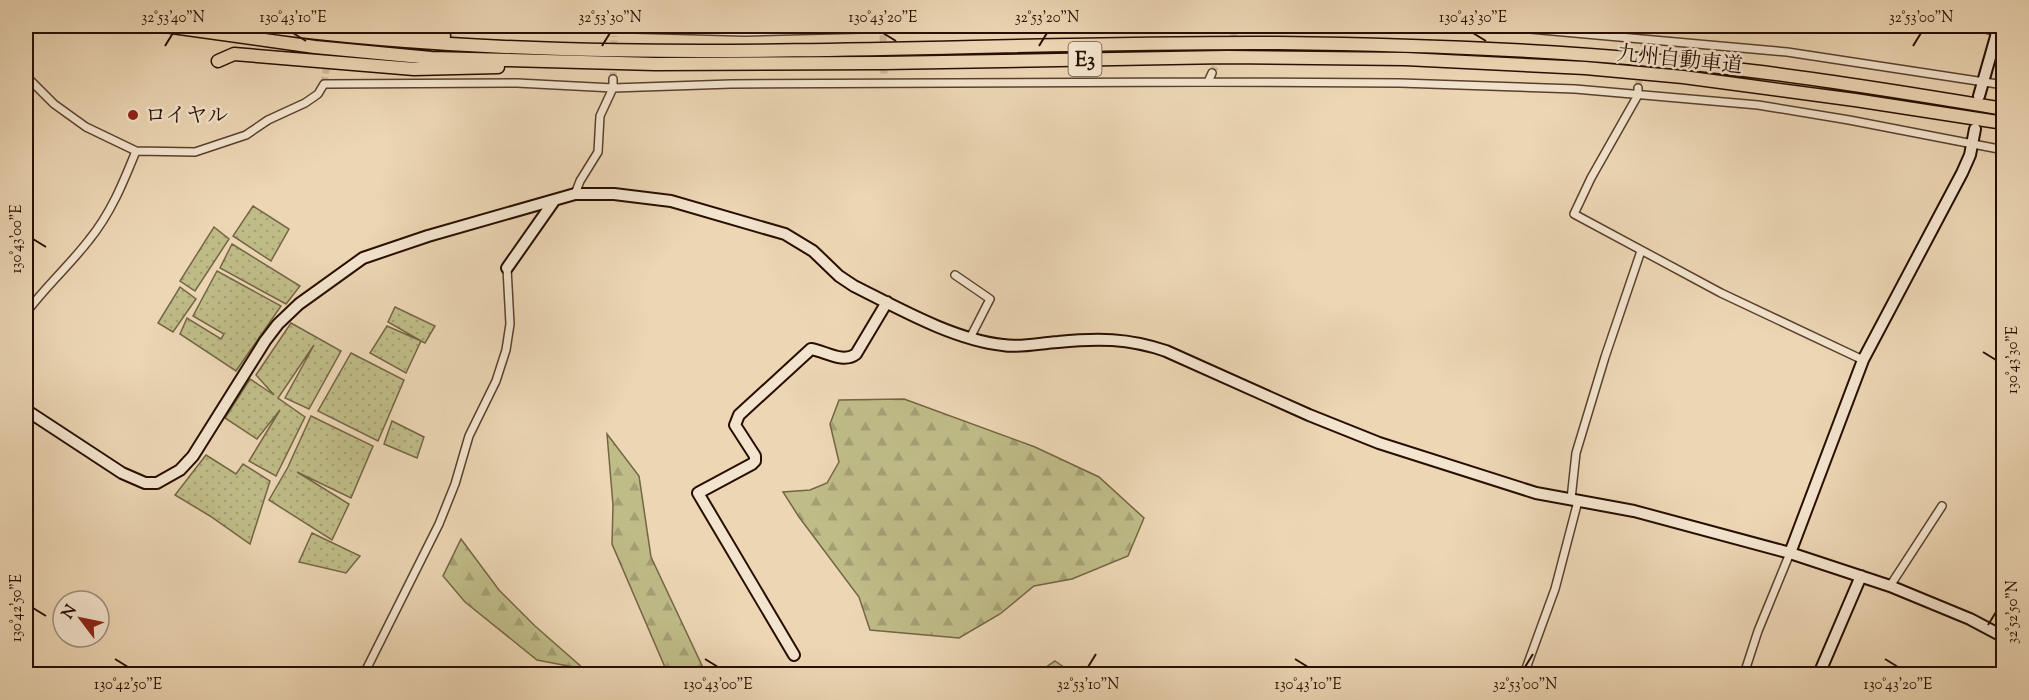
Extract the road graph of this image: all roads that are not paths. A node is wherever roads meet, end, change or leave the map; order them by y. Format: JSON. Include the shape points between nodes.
{"nodes":[{"id":1,"x":165,"y":26,"type":"edge"},
{"id":2,"x":260,"y":26,"type":"edge"},
{"id":3,"x":365,"y":26,"type":"edge"},
{"id":4,"x":525,"y":26,"type":"edge"},
{"id":5,"x":979,"y":26,"type":"edge"},
{"id":6,"x":1494,"y":26,"type":"edge"},
{"id":7,"x":1973,"y":26,"type":"edge"},
{"id":8,"x":1998,"y":29,"type":"edge"},
{"id":9,"x":561,"y":49,"type":"junction"},
{"id":10,"x":218,"y":61,"type":"dead end"},
{"id":11,"x":655,"y":64,"type":"junction"},
{"id":12,"x":1212,"y":73,"type":"tunnel mouth"},
{"id":13,"x":26,"y":75,"type":"edge"},
{"id":14,"x":613,"y":79,"type":"tunnel mouth"},
{"id":15,"x":1983,"y":81,"type":"junction"},
{"id":16,"x":1208,"y":82,"type":"junction"},
{"id":17,"x":2004,"y":85,"type":"edge"},
{"id":18,"x":613,"y":88,"type":"junction"},
{"id":19,"x":1638,"y":91,"type":"junction"},
{"id":20,"x":1979,"y":96,"type":"dead end"},
{"id":21,"x":2004,"y":109,"type":"edge"},
{"id":22,"x":2004,"y":123,"type":"edge"},
{"id":23,"x":1975,"y":129,"type":"dead end"},
{"id":24,"x":1973,"y":144,"type":"junction"},
{"id":25,"x":2004,"y":150,"type":"edge"},
{"id":26,"x":136,"y":151,"type":"junction"},
{"id":27,"x":575,"y":194,"type":"junction"},
{"id":28,"x":554,"y":201,"type":"junction"},
{"id":29,"x":1641,"y":251,"type":"junction"},
{"id":30,"x":507,"y":268,"type":"joint"},
{"id":31,"x":955,"y":275,"type":"dead end"},
{"id":32,"x":886,"y":302,"type":"junction"},
{"id":33,"x":26,"y":313,"type":"edge"},
{"id":34,"x":970,"y":338,"type":"junction"},
{"id":35,"x":1863,"y":360,"type":"junction"},
{"id":36,"x":26,"y":410,"type":"edge"},
{"id":37,"x":1575,"y":500,"type":"junction"},
{"id":38,"x":1942,"y":506,"type":"dead end"},
{"id":39,"x":1790,"y":553,"type":"junction"},
{"id":40,"x":1861,"y":576,"type":"junction"},
{"id":41,"x":1890,"y":586,"type":"junction"},
{"id":42,"x":2004,"y":623,"type":"edge"},
{"id":43,"x":2001,"y":635,"type":"edge"},
{"id":44,"x":794,"y":655,"type":"dead end"},
{"id":45,"x":364,"y":675,"type":"edge"},
{"id":46,"x":1524,"y":675,"type":"edge"},
{"id":47,"x":1744,"y":675,"type":"edge"},
{"id":48,"x":1819,"y":675,"type":"edge"}],
"edges":[{"from":1,"to":11,"type":"highway","name":"九州自動車道","number":"E3","via":[[420,57]]},
{"from":2,"to":9,"type":"highway","name":"九州自動車道","number":"E3","via":[[416,42]]},
{"from":3,"to":9,"type":"highway"},
{"from":4,"to":5,"type":"street","via":[[613,32],[883,32]]},
{"from":6,"to":15,"type":"street","via":[[1787,52]]},
{"from":7,"to":8,"type":"street"},
{"from":8,"to":15,"type":"street"},
{"from":9,"to":21,"type":"highway","name":"九州自動車道","number":"E3","via":[[744,51],[1277,43],[1482,48],[1751,70]]},
{"from":10,"to":11,"type":"highway","via":[[234,54],[414,69]]},
{"from":11,"to":22,"type":"highway","name":"九州自動車道","number":"E3","via":[[1227,57],[1405,59],[1683,77]]},
{"from":12,"to":16,"type":"street"},
{"from":13,"to":26,"type":"street","via":[[54,104],[86,127]]},
{"from":14,"to":18,"type":"street"},
{"from":15,"to":17,"type":"street"},
{"from":15,"to":20,"type":"street"},
{"from":16,"to":18,"type":"street","via":[[884,80]]},
{"from":16,"to":19,"type":"street"},
{"from":18,"to":26,"type":"street","via":[[517,83],[324,84],[305,103],[246,135],[195,152]]},
{"from":18,"to":27,"type":"street","via":[[600,116],[598,152]]},
{"from":19,"to":24,"type":"street","via":[[1758,105]]},
{"from":19,"to":29,"type":"street","via":[[1574,214]]},
{"from":23,"to":24,"type":"street"},
{"from":24,"to":25,"type":"street"},
{"from":24,"to":35,"type":"street","via":[[1962,173]]},
{"from":26,"to":33,"type":"street","via":[[110,211]]},
{"from":27,"to":28,"type":"street"},
{"from":27,"to":32,"type":"street","via":[[671,201],[785,234],[813,251],[839,276]]},
{"from":28,"to":30,"type":"street"},
{"from":28,"to":36,"type":"street","via":[[363,258],[278,324],[193,456],[180,470],[157,483],[145,483],[122,472]]},
{"from":29,"to":35,"type":"street"},
{"from":29,"to":37,"type":"street","via":[[1576,453]]},
{"from":30,"to":45,"type":"street","via":[[510,324],[496,381],[469,436],[439,524]]},
{"from":31,"to":34,"type":"street","via":[[990,299]]},
{"from":32,"to":34,"type":"street"},
{"from":32,"to":44,"type":"street","via":[[850,358],[811,349],[739,415],[735,425],[755,461],[698,493]]},
{"from":34,"to":37,"type":"street","via":[[1005,346],[1099,339],[1137,341],[1379,443],[1536,492]]},
{"from":35,"to":39,"type":"street"},
{"from":37,"to":39,"type":"street","via":[[1635,511]]},
{"from":37,"to":46,"type":"street","via":[[1555,589]]},
{"from":38,"to":41,"type":"street"},
{"from":39,"to":40,"type":"street"},
{"from":39,"to":47,"type":"street"},
{"from":40,"to":41,"type":"street"},
{"from":40,"to":48,"type":"street"},
{"from":41,"to":43,"type":"street"},
{"from":42,"to":43,"type":"street"}]}
